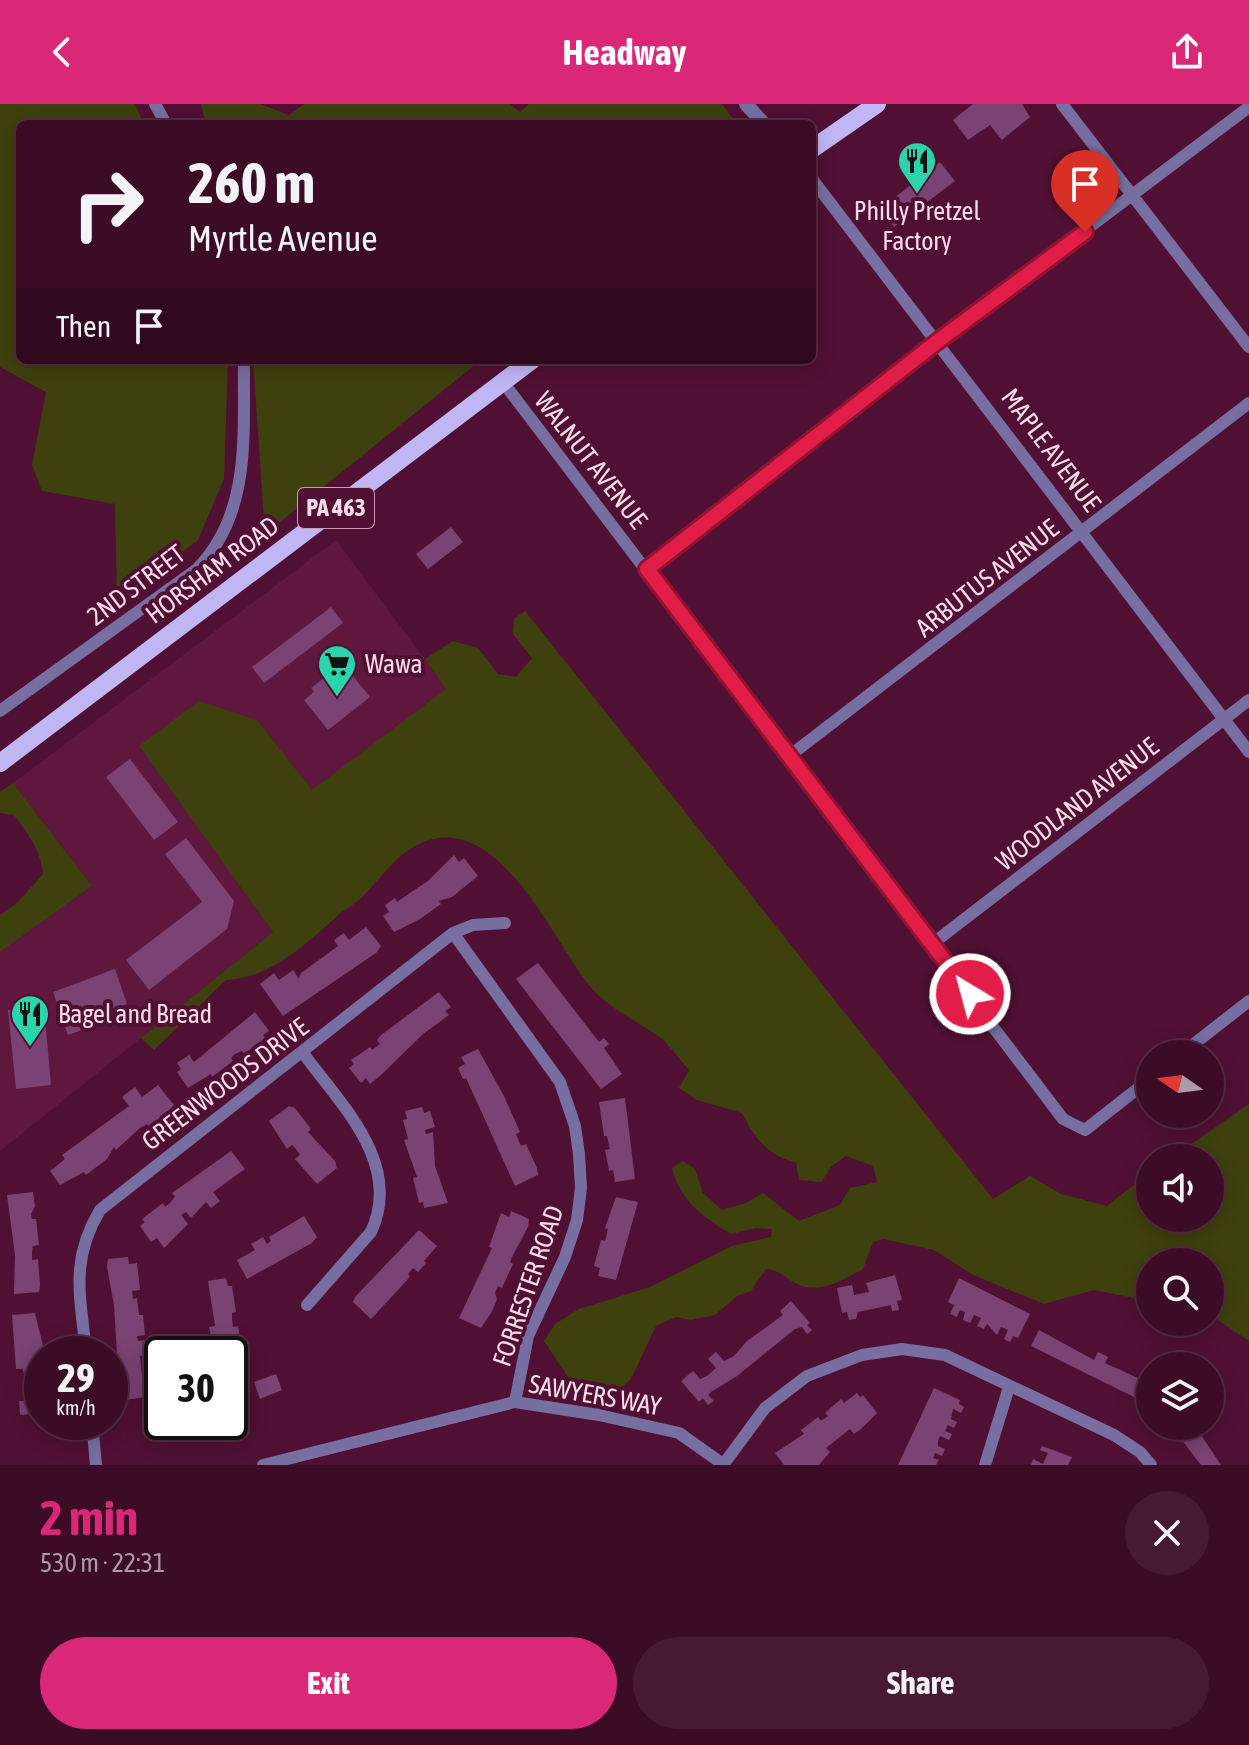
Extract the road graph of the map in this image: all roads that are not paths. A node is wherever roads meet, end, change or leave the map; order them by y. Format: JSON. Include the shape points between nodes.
{"nodes":[{"id":1,"x":746,"y":104,"type":"edge"},
{"id":2,"x":877,"y":104,"type":"edge"},
{"id":3,"x":1062,"y":104,"type":"edge"},
{"id":4,"x":1249,"y":107,"type":"edge"},
{"id":5,"x":760,"y":120,"type":"edge"},
{"id":6,"x":816,"y":146,"type":"edge"},
{"id":7,"x":816,"y":184,"type":"edge"},
{"id":8,"x":1134,"y":195,"type":"junction"},
{"id":9,"x":938,"y":341,"type":"junction"},
{"id":10,"x":1249,"y":347,"type":"edge"},
{"id":11,"x":244,"y":364,"type":"edge"},
{"id":12,"x":527,"y":364,"type":"edge"},
{"id":13,"x":503,"y":382,"type":"junction"},
{"id":14,"x":1249,"y":403,"type":"edge"},
{"id":15,"x":1082,"y":532,"type":"junction"},
{"id":16,"x":647,"y":569,"type":"junction"},
{"id":17,"x":1249,"y":700,"type":"edge"},
{"id":18,"x":0,"y":711,"type":"edge"},
{"id":19,"x":1223,"y":719,"type":"junction"},
{"id":20,"x":1249,"y":752,"type":"edge"},
{"id":21,"x":788,"y":757,"type":"junction"},
{"id":22,"x":0,"y":763,"type":"edge"},
{"id":23,"x":505,"y":923,"type":"dead end"},
{"id":24,"x":453,"y":933,"type":"junction"},
{"id":25,"x":932,"y":944,"type":"junction"},
{"id":26,"x":1249,"y":1001,"type":"edge"},
{"id":27,"x":1199,"y":1040,"type":"edge"},
{"id":28,"x":303,"y":1053,"type":"junction"},
{"id":29,"x":1136,"y":1090,"type":"edge"},
{"id":30,"x":307,"y":1305,"type":"dead end"},
{"id":31,"x":85,"y":1336,"type":"edge"},
{"id":32,"x":1009,"y":1387,"type":"junction"},
{"id":33,"x":515,"y":1402,"type":"junction"},
{"id":34,"x":94,"y":1440,"type":"edge"},
{"id":35,"x":272,"y":1464,"type":"edge"},
{"id":36,"x":96,"y":1465,"type":"edge"},
{"id":37,"x":723,"y":1465,"type":"edge"},
{"id":38,"x":985,"y":1465,"type":"edge"},
{"id":39,"x":1151,"y":1465,"type":"edge"}],
"edges":[{"from":1,"to":5,"type":"street"},
{"from":2,"to":6,"type":"main road"},
{"from":3,"to":8,"type":"street"},
{"from":4,"to":8,"type":"street"},
{"from":7,"to":9,"type":"street","name":"MAPLE AVENUE"},
{"from":8,"to":9,"type":"street"},
{"from":8,"to":10,"type":"street"},
{"from":9,"to":15,"type":"street","name":"MAPLE AVENUE"},
{"from":9,"to":16,"type":"street"},
{"from":11,"to":18,"type":"street","name":"2ND STREET","via":[[243,467],[238,493],[212,554]]},
{"from":12,"to":13,"type":"main road","name":"HORSHAM ROAD","number":"PA 463"},
{"from":13,"to":16,"type":"street","name":"WALNUT AVENUE"},
{"from":13,"to":22,"type":"main road","name":"HORSHAM ROAD","number":"PA 463"},
{"from":14,"to":15,"type":"street","name":"ARBUTUS AVENUE"},
{"from":15,"to":19,"type":"street","name":"MAPLE AVENUE"},
{"from":15,"to":21,"type":"street","name":"ARBUTUS AVENUE"},
{"from":16,"to":21,"type":"street","name":"WALNUT AVENUE"},
{"from":17,"to":19,"type":"street","name":"WOODLAND AVENUE"},
{"from":19,"to":20,"type":"street","name":"MAPLE AVENUE"},
{"from":19,"to":25,"type":"street","name":"WOODLAND AVENUE"},
{"from":21,"to":25,"type":"street","name":"WALNUT AVENUE"},
{"from":23,"to":24,"type":"street","name":"GREENWOODS DRIVE","via":[[473,925]]},
{"from":24,"to":28,"type":"street","name":"GREENWOODS DRIVE"},
{"from":24,"to":33,"type":"street","name":"FORRESTER ROAD","via":[[560,1082],[579,1154],[577,1220],[528,1336]]},
{"from":25,"to":29,"type":"street","name":"WALNUT AVENUE","via":[[1063,1119],[1085,1130]]},
{"from":26,"to":27,"type":"street"},
{"from":28,"to":30,"type":"street","via":[[371,1146],[379,1189],[371,1232]]},
{"from":28,"to":31,"type":"street","name":"GREENWOODS DRIVE","via":[[100,1210],[79,1256]]},
{"from":32,"to":37,"type":"street","via":[[945,1355],[902,1349],[862,1355],[807,1376],[765,1408]]},
{"from":32,"to":38,"type":"street"},
{"from":32,"to":39,"type":"street","via":[[1114,1435]]},
{"from":33,"to":35,"type":"street","name":"SAWYERS WAY"},
{"from":33,"to":37,"type":"street","name":"SAWYERS WAY","via":[[679,1433]]},
{"from":34,"to":36,"type":"street"}]}
